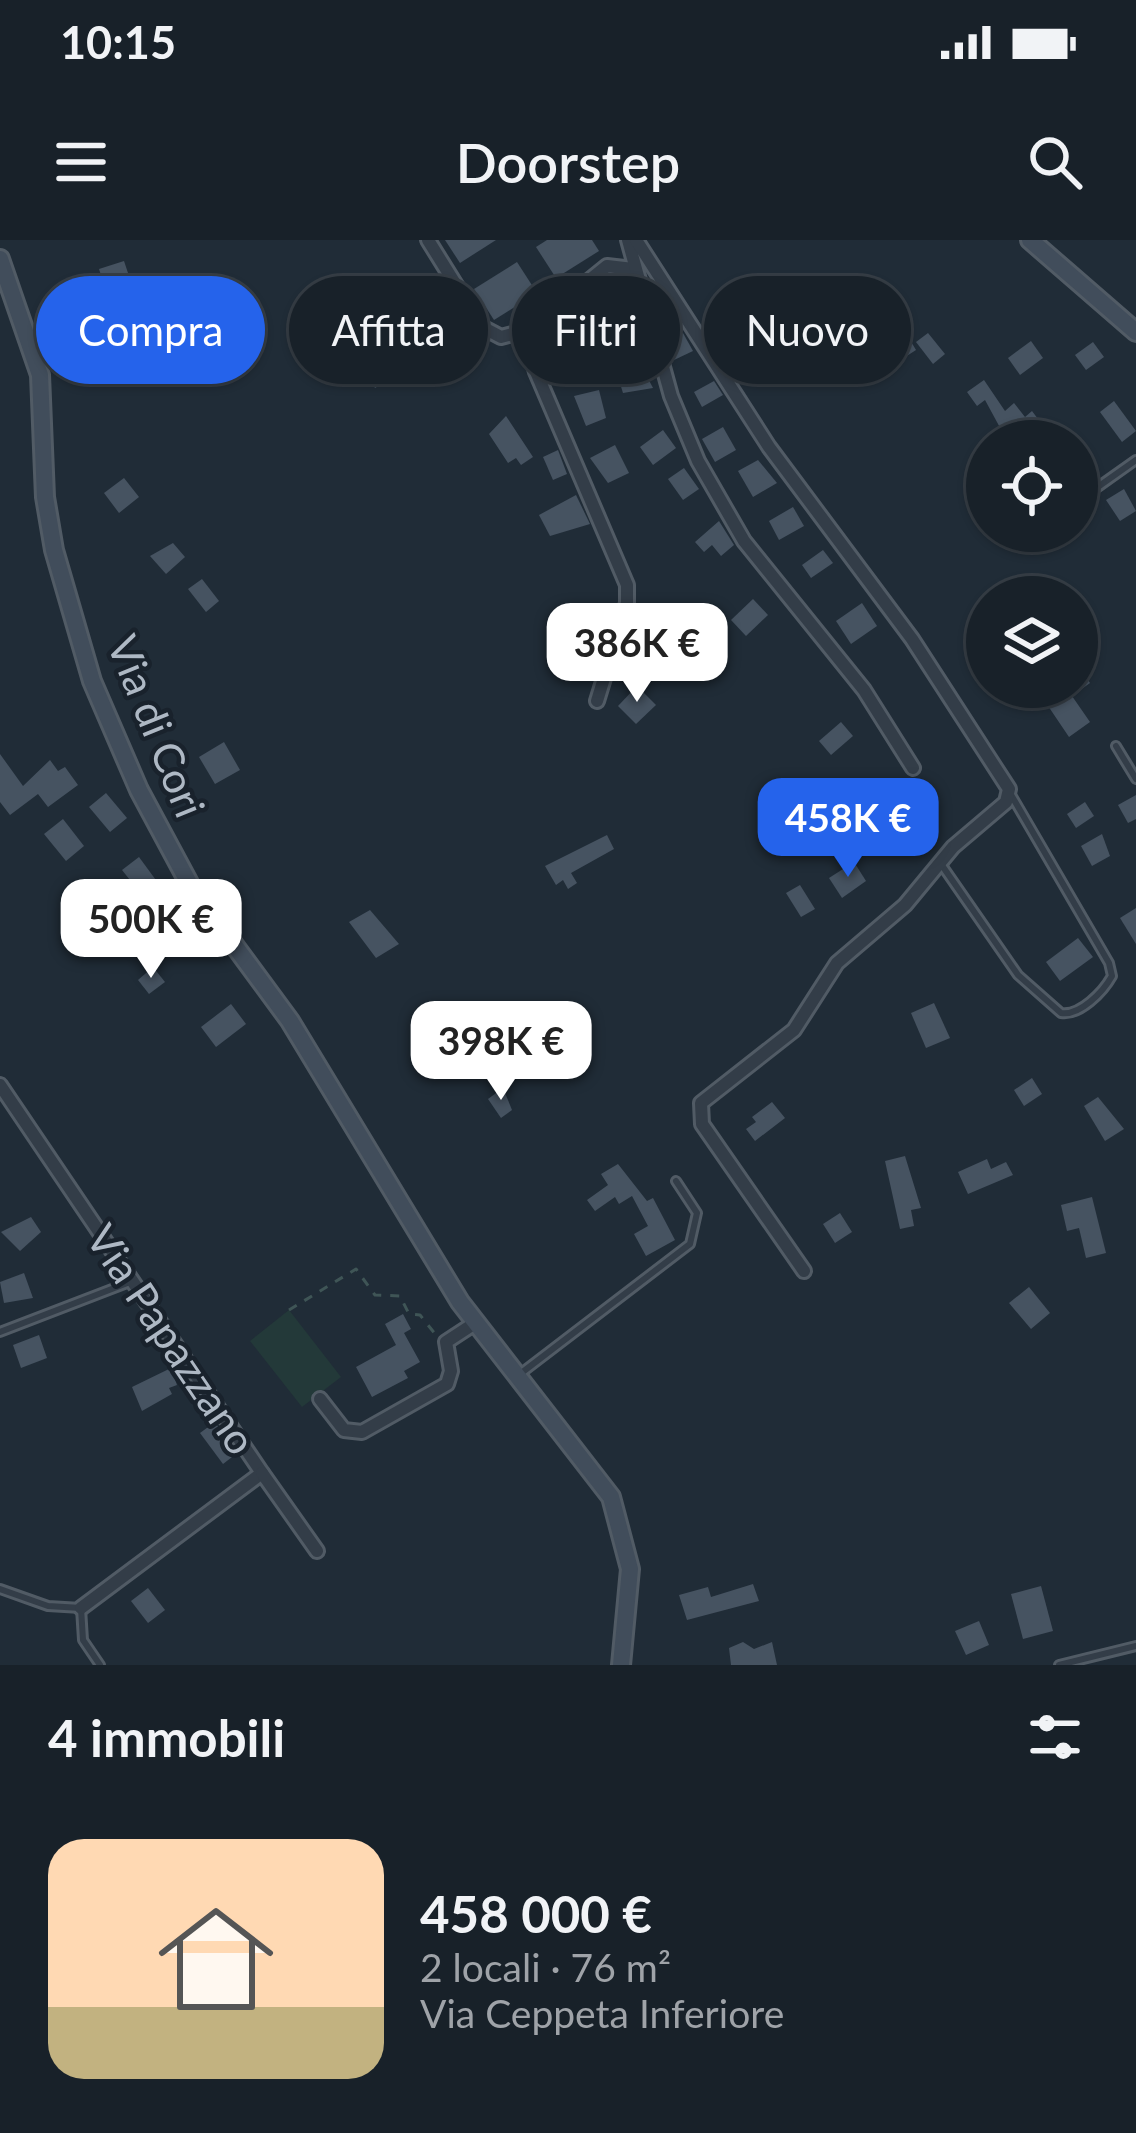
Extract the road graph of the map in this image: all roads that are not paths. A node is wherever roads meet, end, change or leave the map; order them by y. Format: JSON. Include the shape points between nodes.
{"nodes":[{"id":1,"x":428,"y":240,"type":"edge"},
{"id":2,"x":632,"y":240,"type":"edge"},
{"id":3,"x":1030,"y":240,"type":"edge"},
{"id":4,"x":0,"y":259,"type":"edge"},
{"id":5,"x":633,"y":269,"type":"junction"},
{"id":6,"x":594,"y":276,"type":"edge"},
{"id":7,"x":1136,"y":332,"type":"edge"},
{"id":8,"x":512,"y":335,"type":"edge"},
{"id":9,"x":541,"y":384,"type":"edge"},
{"id":10,"x":1136,"y":460,"type":"edge"},
{"id":11,"x":1098,"y":487,"type":"edge"},
{"id":12,"x":597,"y":701,"type":"dead end"},
{"id":13,"x":1116,"y":746,"type":"dead end"},
{"id":14,"x":913,"y":768,"type":"dead end"},
{"id":15,"x":1136,"y":779,"type":"edge"},
{"id":16,"x":1010,"y":793,"type":"junction"},
{"id":17,"x":940,"y":862,"type":"junction"},
{"id":18,"x":0,"y":1084,"type":"edge"},
{"id":19,"x":676,"y":1181,"type":"dead end"},
{"id":20,"x":804,"y":1271,"type":"dead end"},
{"id":21,"x":134,"y":1281,"type":"junction"},
{"id":22,"x":475,"y":1323,"type":"junction"},
{"id":23,"x":0,"y":1332,"type":"edge"},
{"id":24,"x":517,"y":1376,"type":"junction"},
{"id":25,"x":320,"y":1399,"type":"dead end"},
{"id":26,"x":262,"y":1473,"type":"junction"},
{"id":27,"x":317,"y":1551,"type":"dead end"},
{"id":28,"x":0,"y":1588,"type":"edge"},
{"id":29,"x":81,"y":1608,"type":"junction"},
{"id":30,"x":1136,"y":1646,"type":"edge"},
{"id":31,"x":100,"y":1665,"type":"edge"},
{"id":32,"x":621,"y":1665,"type":"edge"},
{"id":33,"x":1059,"y":1665,"type":"edge"}],
"edges":[{"from":1,"to":8,"type":"street","via":[[485,330]]},
{"from":2,"to":5,"type":"street"},
{"from":2,"to":16,"type":"street"},
{"from":3,"to":7,"type":"main road"},
{"from":4,"to":22,"type":"main road","name":"Via di Cori","via":[[40,375],[52,541],[90,674],[135,782],[190,885],[302,1040]]},
{"from":5,"to":6,"type":"street","via":[[617,264]]},
{"from":5,"to":14,"type":"street","via":[[702,470],[744,541],[864,690]]},
{"from":9,"to":12,"type":"street","via":[[627,585]]},
{"from":10,"to":11,"type":"lane"},
{"from":13,"to":15,"type":"lane"},
{"from":16,"to":17,"type":"street"},
{"from":16,"to":17,"type":"lane","via":[[1109,963],[1106,986],[1076,1012],[1061,1012],[1012,967]]},
{"from":17,"to":20,"type":"street","via":[[901,909],[837,963],[794,1030],[698,1109]]},
{"from":18,"to":21,"type":"street","name":"Via Papazzano"},
{"from":19,"to":24,"type":"lane","via":[[697,1213],[690,1244]]},
{"from":21,"to":23,"type":"lane"},
{"from":21,"to":26,"type":"street","name":"Via Papazzano"},
{"from":22,"to":24,"type":"main road","name":"Via di Cori"},
{"from":22,"to":25,"type":"street","via":[[445,1345],[448,1383],[362,1432],[344,1430]]},
{"from":24,"to":32,"type":"main road","name":"Via di Cori","via":[[600,1478],[620,1518],[631,1579]]},
{"from":26,"to":27,"type":"street"},
{"from":26,"to":29,"type":"street","name":"Via Papazzano"},
{"from":28,"to":29,"type":"lane"},
{"from":29,"to":31,"type":"lane","via":[[83,1640]]},
{"from":30,"to":33,"type":"lane"}]}
